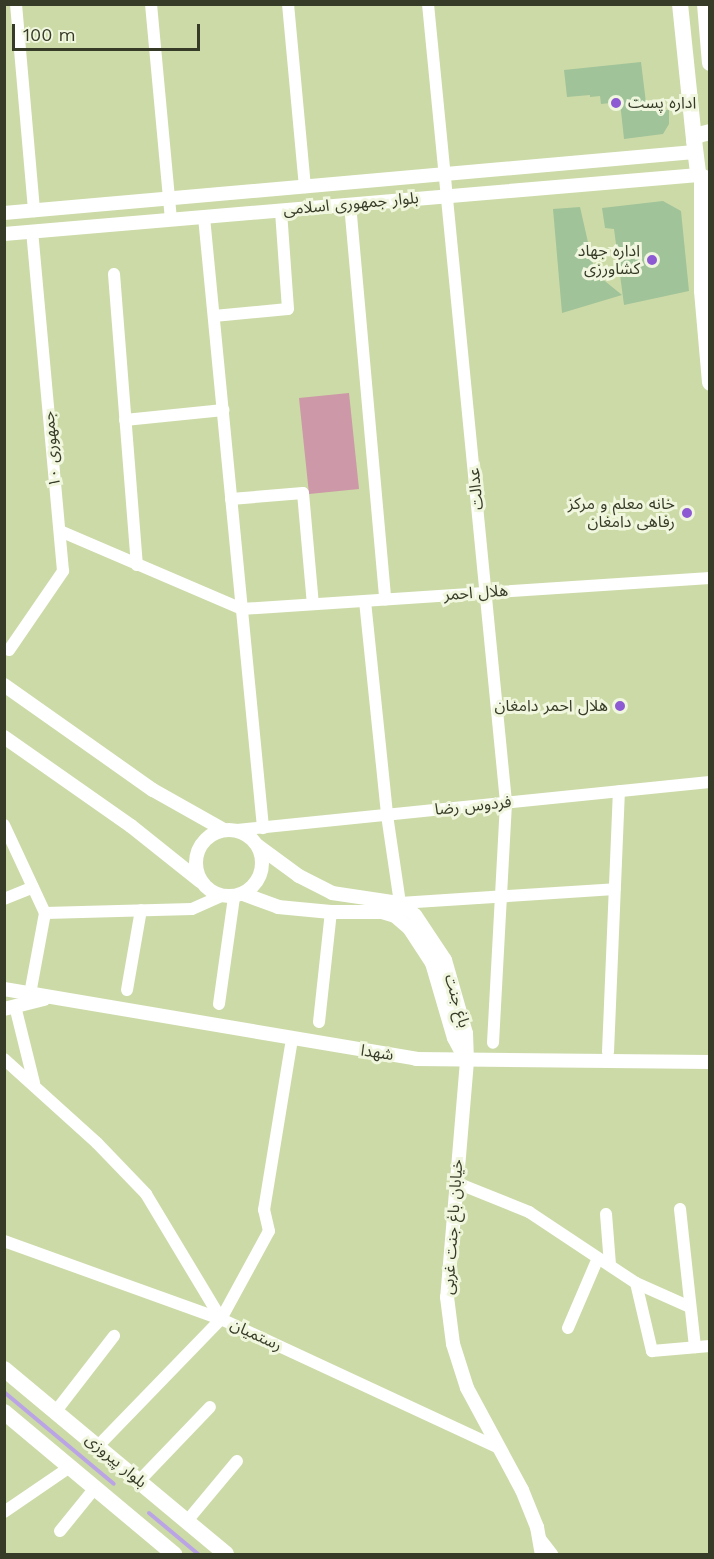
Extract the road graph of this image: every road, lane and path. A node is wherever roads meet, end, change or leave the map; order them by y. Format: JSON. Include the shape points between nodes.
{"nodes":[{"id":1,"x":16,"y":4,"type":"edge"},
{"id":2,"x":151,"y":4,"type":"edge"},
{"id":3,"x":288,"y":4,"type":"edge"},
{"id":4,"x":428,"y":4,"type":"edge"},
{"id":5,"x":680,"y":4,"type":"edge"},
{"id":6,"x":705,"y":4,"type":"edge"},
{"id":7,"x":710,"y":63,"type":"edge"},
{"id":8,"x":710,"y":132,"type":"edge"},
{"id":9,"x":694,"y":146,"type":"junction"},
{"id":10,"x":445,"y":174,"type":"junction"},
{"id":11,"x":703,"y":178,"type":"edge"},
{"id":12,"x":305,"y":187,"type":"junction"},
{"id":13,"x":447,"y":196,"type":"junction"},
{"id":14,"x":169,"y":199,"type":"junction"},
{"id":15,"x":350,"y":204,"type":"junction"},
{"id":16,"x":34,"y":211,"type":"junction"},
{"id":17,"x":280,"y":211,"type":"junction"},
{"id":18,"x":4,"y":213,"type":"edge"},
{"id":19,"x":204,"y":217,"type":"junction"},
{"id":20,"x":171,"y":220,"type":"junction"},
{"id":21,"x":32,"y":232,"type":"junction"},
{"id":22,"x":4,"y":234,"type":"edge"},
{"id":23,"x":114,"y":274,"type":"dead end"},
{"id":24,"x":214,"y":316,"type":"junction"},
{"id":25,"x":710,"y":383,"type":"edge"},
{"id":26,"x":223,"y":410,"type":"junction"},
{"id":27,"x":125,"y":420,"type":"junction"},
{"id":28,"x":231,"y":499,"type":"junction"},
{"id":29,"x":60,"y":531,"type":"junction"},
{"id":30,"x":137,"y":565,"type":"junction"},
{"id":31,"x":710,"y":578,"type":"edge"},
{"id":32,"x":486,"y":593,"type":"junction"},
{"id":33,"x":385,"y":599,"type":"junction"},
{"id":34,"x":365,"y":601,"type":"junction"},
{"id":35,"x":312,"y":604,"type":"junction"},
{"id":36,"x":242,"y":609,"type":"junction"},
{"id":37,"x":9,"y":650,"type":"dead end"},
{"id":38,"x":4,"y":685,"type":"edge"},
{"id":39,"x":4,"y":737,"type":"edge"},
{"id":40,"x":710,"y":782,"type":"edge"},
{"id":41,"x":619,"y":791,"type":"junction"},
{"id":42,"x":506,"y":803,"type":"junction"},
{"id":43,"x":387,"y":815,"type":"junction"},
{"id":44,"x":4,"y":825,"type":"edge"},
{"id":45,"x":263,"y":828,"type":"junction"},
{"id":46,"x":230,"y":830,"type":"junction"},
{"id":47,"x":258,"y":846,"type":"junction"},
{"id":48,"x":200,"y":881,"type":"junction"},
{"id":49,"x":33,"y":887,"type":"junction"},
{"id":50,"x":615,"y":889,"type":"junction"},
{"id":51,"x":232,"y":896,"type":"junction"},
{"id":52,"x":501,"y":896,"type":"junction"},
{"id":53,"x":4,"y":899,"type":"edge"},
{"id":54,"x":400,"y":903,"type":"junction"},
{"id":55,"x":141,"y":910,"type":"junction"},
{"id":56,"x":331,"y":912,"type":"junction"},
{"id":57,"x":45,"y":913,"type":"junction"},
{"id":58,"x":4,"y":989,"type":"edge"},
{"id":59,"x":127,"y":990,"type":"dead end"},
{"id":60,"x":30,"y":994,"type":"junction"},
{"id":61,"x":49,"y":998,"type":"junction"},
{"id":62,"x":219,"y":1004,"type":"dead end"},
{"id":63,"x":10,"y":1007,"type":"edge"},
{"id":64,"x":319,"y":1022,"type":"dead end"},
{"id":65,"x":292,"y":1039,"type":"junction"},
{"id":66,"x":493,"y":1043,"type":"dead end"},
{"id":67,"x":608,"y":1052,"type":"dead end"},
{"id":68,"x":4,"y":1059,"type":"edge"},
{"id":69,"x":466,"y":1061,"type":"junction"},
{"id":70,"x":710,"y":1062,"type":"edge"},
{"id":71,"x":34,"y":1083,"type":"junction"},
{"id":72,"x":457,"y":1182,"type":"junction"},
{"id":73,"x":680,"y":1209,"type":"dead end"},
{"id":74,"x":606,"y":1214,"type":"dead end"},
{"id":75,"x":4,"y":1240,"type":"edge"},
{"id":76,"x":598,"y":1257,"type":"junction"},
{"id":77,"x":610,"y":1265,"type":"junction"},
{"id":78,"x":636,"y":1283,"type":"junction"},
{"id":79,"x":690,"y":1306,"type":"junction"},
{"id":80,"x":221,"y":1319,"type":"junction"},
{"id":81,"x":568,"y":1328,"type":"dead end"},
{"id":82,"x":114,"y":1336,"type":"dead end"},
{"id":83,"x":710,"y":1346,"type":"edge"},
{"id":84,"x":695,"y":1347,"type":"junction"},
{"id":85,"x":4,"y":1369,"type":"edge"},
{"id":86,"x":210,"y":1407,"type":"dead end"},
{"id":87,"x":56,"y":1411,"type":"junction"},
{"id":88,"x":4,"y":1412,"type":"edge"},
{"id":89,"x":98,"y":1446,"type":"junction"},
{"id":90,"x":499,"y":1448,"type":"junction"},
{"id":91,"x":237,"y":1461,"type":"dead end"},
{"id":92,"x":70,"y":1467,"type":"junction"},
{"id":93,"x":140,"y":1480,"type":"junction"},
{"id":94,"x":95,"y":1488,"type":"junction"},
{"id":95,"x":4,"y":1512,"type":"edge"},
{"id":96,"x":187,"y":1521,"type":"junction"},
{"id":97,"x":60,"y":1531,"type":"dead end"},
{"id":98,"x":538,"y":1536,"type":"junction"},
{"id":99,"x":174,"y":1554,"type":"edge"},
{"id":100,"x":226,"y":1554,"type":"edge"},
{"id":101,"x":542,"y":1554,"type":"edge"},
{"id":102,"x":552,"y":1554,"type":"edge"}],
"edges":[{"from":1,"to":16,"type":"street"},
{"from":2,"to":14,"type":"street"},
{"from":3,"to":12,"type":"street"},
{"from":4,"to":10,"type":"street","name":"عدالت"},
{"from":5,"to":9,"type":"main road"},
{"from":6,"to":7,"type":"main road"},
{"from":8,"to":9,"type":"main road","via":[[698,135]]},
{"from":9,"to":10,"type":"street","name":"بلوار جمهوری اسلامی"},
{"from":9,"to":11,"type":"main road"},
{"from":10,"to":12,"type":"street","name":"بلوار جمهوری اسلامی"},
{"from":10,"to":13,"type":"street","name":"عدالت"},
{"from":11,"to":13,"type":"street","name":"بلوار جمهوری اسلامی"},
{"from":11,"to":25,"type":"main road","via":[[702,291]]},
{"from":12,"to":14,"type":"street","name":"بلوار جمهوری اسلامی"},
{"from":13,"to":15,"type":"street","name":"بلوار جمهوری اسلامی"},
{"from":13,"to":32,"type":"street","name":"عدالت"},
{"from":14,"to":16,"type":"street","name":"بلوار جمهوری اسلامی"},
{"from":14,"to":20,"type":"street"},
{"from":15,"to":17,"type":"street","name":"بلوار جمهوری اسلامی"},
{"from":15,"to":33,"type":"street"},
{"from":16,"to":18,"type":"street","name":"بلوار جمهوری اسلامی"},
{"from":17,"to":19,"type":"street","name":"بلوار جمهوری اسلامی"},
{"from":17,"to":24,"type":"street","via":[[288,309]]},
{"from":19,"to":20,"type":"street","name":"بلوار جمهوری اسلامی"},
{"from":19,"to":24,"type":"street"},
{"from":20,"to":21,"type":"street","name":"بلوار جمهوری اسلامی"},
{"from":21,"to":22,"type":"street","name":"بلوار جمهوری اسلامی"},
{"from":21,"to":29,"type":"street","name":"جمهوری ۱۰"},
{"from":23,"to":27,"type":"street"},
{"from":24,"to":26,"type":"street"},
{"from":26,"to":27,"type":"street"},
{"from":26,"to":28,"type":"street"},
{"from":27,"to":30,"type":"street"},
{"from":28,"to":35,"type":"street","via":[[303,493]]},
{"from":28,"to":36,"type":"street"},
{"from":29,"to":30,"type":"street"},
{"from":29,"to":37,"type":"street","name":"جمهوری ۱۰","via":[[63,571]]},
{"from":30,"to":36,"type":"street"},
{"from":31,"to":32,"type":"street","name":"هلال احمر"},
{"from":32,"to":33,"type":"street","name":"هلال احمر"},
{"from":32,"to":42,"type":"street","name":"عدالت"},
{"from":33,"to":34,"type":"street","name":"هلال احمر"},
{"from":34,"to":35,"type":"street","name":"هلال احمر"},
{"from":34,"to":43,"type":"street"},
{"from":35,"to":36,"type":"street","name":"هلال احمر"},
{"from":36,"to":45,"type":"street"},
{"from":38,"to":46,"type":"street","via":[[153,790]]},
{"from":39,"to":48,"type":"street","via":[[131,826]]},
{"from":40,"to":41,"type":"street","name":"فردوس رضا"},
{"from":41,"to":42,"type":"street","name":"فردوس رضا"},
{"from":41,"to":50,"type":"street"},
{"from":42,"to":43,"type":"street","name":"فردوس رضا"},
{"from":42,"to":52,"type":"street","name":"عدالت"},
{"from":43,"to":45,"type":"street","name":"فردوس رضا"},
{"from":43,"to":54,"type":"street"},
{"from":44,"to":49,"type":"street"},
{"from":45,"to":46,"type":"street","name":"فردوس رضا"},
{"from":46,"to":47,"type":"street","via":[[249,836]]},
{"from":46,"to":48,"type":"street","via":[[211,834],[202,843],[196,855]]},
{"from":47,"to":51,"type":"street","via":[[262,868],[252,888]]},
{"from":47,"to":54,"type":"street","via":[[299,876],[332,893]]},
{"from":48,"to":51,"type":"street","via":[[209,890]]},
{"from":49,"to":53,"type":"street"},
{"from":49,"to":57,"type":"street"},
{"from":50,"to":52,"type":"street"},
{"from":50,"to":67,"type":"street"},
{"from":51,"to":55,"type":"street","via":[[192,909]]},
{"from":51,"to":56,"type":"street","name":"باغ جنت","via":[[278,907]]},
{"from":51,"to":62,"type":"street"},
{"from":52,"to":54,"type":"street"},
{"from":52,"to":66,"type":"street","name":"عدالت"},
{"from":54,"to":69,"type":"street","name":"باغ جنت","via":[[422,924],[445,960],[466,1033]]},
{"from":55,"to":57,"type":"street"},
{"from":55,"to":59,"type":"street"},
{"from":56,"to":64,"type":"street"},
{"from":56,"to":69,"type":"street","name":"باغ جنت","via":[[382,912],[395,916],[409,928],[432,963],[454,1038]]},
{"from":57,"to":60,"type":"street"},
{"from":58,"to":60,"type":"street","name":"شهدا"},
{"from":60,"to":61,"type":"street","name":"شهدا"},
{"from":61,"to":63,"type":"street","name":"شهدا"},
{"from":61,"to":65,"type":"street","name":"شهدا"},
{"from":63,"to":71,"type":"street"},
{"from":65,"to":69,"type":"street","name":"شهدا","via":[[416,1059]]},
{"from":65,"to":80,"type":"street","via":[[264,1210],[269,1232]]},
{"from":68,"to":71,"type":"street"},
{"from":69,"to":70,"type":"street","name":"شهدا"},
{"from":69,"to":72,"type":"street","name":"خیابان باغ جنت غربی"},
{"from":71,"to":80,"type":"street","via":[[146,1194]]},
{"from":72,"to":76,"type":"street","via":[[529,1212]]},
{"from":72,"to":90,"type":"street","name":"خیابان باغ جنت غربی","via":[[447,1297],[453,1344],[467,1388]]},
{"from":73,"to":79,"type":"street"},
{"from":74,"to":77,"type":"street"},
{"from":75,"to":80,"type":"street","name":"رستمیان"},
{"from":76,"to":77,"type":"street"},
{"from":76,"to":81,"type":"street"},
{"from":77,"to":78,"type":"street"},
{"from":78,"to":79,"type":"street"},
{"from":78,"to":84,"type":"street","via":[[652,1351]]},
{"from":79,"to":84,"type":"street"},
{"from":80,"to":89,"type":"street"},
{"from":80,"to":90,"type":"street","name":"رستمیان"},
{"from":82,"to":87,"type":"street"},
{"from":83,"to":84,"type":"street"},
{"from":85,"to":87,"type":"main road","name":"بلوار پیروزی"},
{"from":86,"to":93,"type":"street"},
{"from":87,"to":89,"type":"main road","name":"بلوار پیروزی"},
{"from":88,"to":92,"type":"main road","name":"بلوار پیروزی"},
{"from":89,"to":93,"type":"main road","name":"بلوار پیروزی"},
{"from":90,"to":98,"type":"street","name":"خیابان باغ جنت غربی","via":[[522,1490]]},
{"from":91,"to":96,"type":"street"},
{"from":92,"to":94,"type":"main road","name":"بلوار پیروزی"},
{"from":92,"to":95,"type":"street"},
{"from":93,"to":96,"type":"main road","name":"بلوار پیروزی"},
{"from":94,"to":97,"type":"street"},
{"from":94,"to":99,"type":"main road","name":"بلوار پیروزی"},
{"from":96,"to":100,"type":"main road","name":"بلوار پیروزی"},
{"from":98,"to":101,"type":"street","name":"خیابان باغ جنت غربی"},
{"from":98,"to":102,"type":"street"}]}
